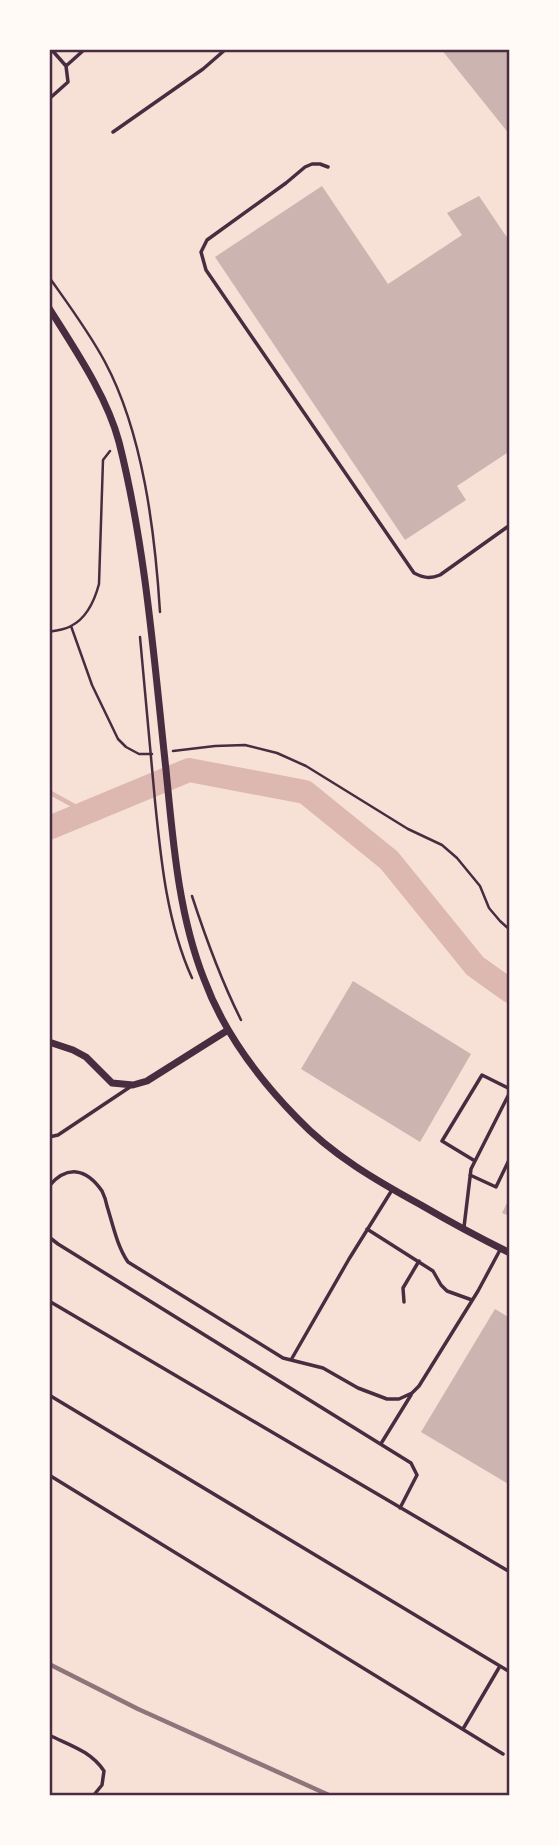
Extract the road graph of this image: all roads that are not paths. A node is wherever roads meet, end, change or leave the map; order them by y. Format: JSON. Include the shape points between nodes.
{"nodes":[{"id":1,"x":51,"y":49,"type":"edge"},
{"id":2,"x":85,"y":49,"type":"edge"},
{"id":3,"x":226,"y":49,"type":"edge"},
{"id":4,"x":66,"y":66,"type":"junction"},
{"id":5,"x":49,"y":99,"type":"edge"},
{"id":6,"x":113,"y":132,"type":"dead end"},
{"id":7,"x":328,"y":167,"type":"dead end"},
{"id":8,"x":49,"y":308,"type":"edge"},
{"id":9,"x":510,"y":524,"type":"edge"},
{"id":10,"x":228,"y":1030,"type":"junction"},
{"id":11,"x":49,"y":1042,"type":"edge"},
{"id":12,"x":133,"y":1084,"type":"junction"},
{"id":13,"x":510,"y":1091,"type":"edge"},
{"id":14,"x":49,"y":1137,"type":"edge"},
{"id":15,"x":510,"y":1158,"type":"edge"},
{"id":16,"x":475,"y":1161,"type":"junction"},
{"id":17,"x":470,"y":1175,"type":"junction"},
{"id":18,"x":49,"y":1186,"type":"edge"},
{"id":19,"x":392,"y":1190,"type":"junction"},
{"id":20,"x":368,"y":1229,"type":"junction"},
{"id":21,"x":463,"y":1229,"type":"junction"},
{"id":22,"x":49,"y":1237,"type":"edge"},
{"id":23,"x":502,"y":1248,"type":"junction"},
{"id":24,"x":510,"y":1253,"type":"edge"},
{"id":25,"x":419,"y":1261,"type":"junction"},
{"id":26,"x":472,"y":1300,"type":"junction"},
{"id":27,"x":49,"y":1301,"type":"edge"},
{"id":28,"x":404,"y":1302,"type":"dead end"},
{"id":29,"x":291,"y":1360,"type":"junction"},
{"id":30,"x":412,"y":1393,"type":"junction"},
{"id":31,"x":49,"y":1395,"type":"edge"},
{"id":32,"x":381,"y":1443,"type":"junction"},
{"id":33,"x":49,"y":1475,"type":"edge"},
{"id":34,"x":400,"y":1508,"type":"junction"},
{"id":35,"x":510,"y":1572,"type":"edge"},
{"id":36,"x":500,"y":1666,"type":"junction"},
{"id":37,"x":510,"y":1672,"type":"edge"},
{"id":38,"x":463,"y":1730,"type":"junction"},
{"id":39,"x":49,"y":1735,"type":"edge"},
{"id":40,"x":503,"y":1754,"type":"dead end"},
{"id":41,"x":93,"y":1796,"type":"edge"}],
"edges":[{"from":1,"to":4,"type":"lane"},
{"from":2,"to":4,"type":"lane"},
{"from":3,"to":6,"type":"lane"},
{"from":4,"to":5,"type":"lane","via":[[68,82]]},
{"from":7,"to":9,"type":"lane","via":[[305,167],[207,240],[201,252],[206,270],[414,573],[431,579],[440,575]]},
{"from":8,"to":10,"type":"street","via":[[88,372],[119,440],[140,540],[184,914],[204,980]]},
{"from":10,"to":12,"type":"street","via":[[147,1081]]},
{"from":10,"to":19,"type":"street","via":[[298,1119],[325,1144]]},
{"from":11,"to":12,"type":"street","via":[[86,1057],[112,1083]]},
{"from":12,"to":14,"type":"lane"},
{"from":13,"to":16,"type":"lane"},
{"from":13,"to":16,"type":"lane","via":[[482,1074],[442,1141]]},
{"from":15,"to":17,"type":"lane","via":[[496,1187]]},
{"from":16,"to":17,"type":"lane"},
{"from":17,"to":21,"type":"lane"},
{"from":18,"to":29,"type":"lane","via":[[65,1173],[88,1176],[103,1192],[128,1262]]},
{"from":19,"to":20,"type":"lane"},
{"from":19,"to":21,"type":"street"},
{"from":20,"to":25,"type":"lane"},
{"from":20,"to":29,"type":"lane"},
{"from":21,"to":23,"type":"street"},
{"from":22,"to":32,"type":"lane"},
{"from":23,"to":24,"type":"street"},
{"from":23,"to":26,"type":"lane"},
{"from":25,"to":26,"type":"lane","via":[[447,1291]]},
{"from":25,"to":28,"type":"lane","via":[[403,1289]]},
{"from":26,"to":30,"type":"lane"},
{"from":27,"to":34,"type":"lane"},
{"from":29,"to":30,"type":"lane","via":[[323,1368],[387,1399]]},
{"from":30,"to":32,"type":"lane"},
{"from":31,"to":36,"type":"lane"},
{"from":32,"to":34,"type":"lane","via":[[411,1463],[417,1475]]},
{"from":33,"to":38,"type":"lane"},
{"from":34,"to":35,"type":"lane"},
{"from":36,"to":37,"type":"lane"},
{"from":36,"to":38,"type":"lane"},
{"from":38,"to":40,"type":"lane"},
{"from":39,"to":41,"type":"lane","via":[[97,1760],[104,1770],[102,1785]]}]}
